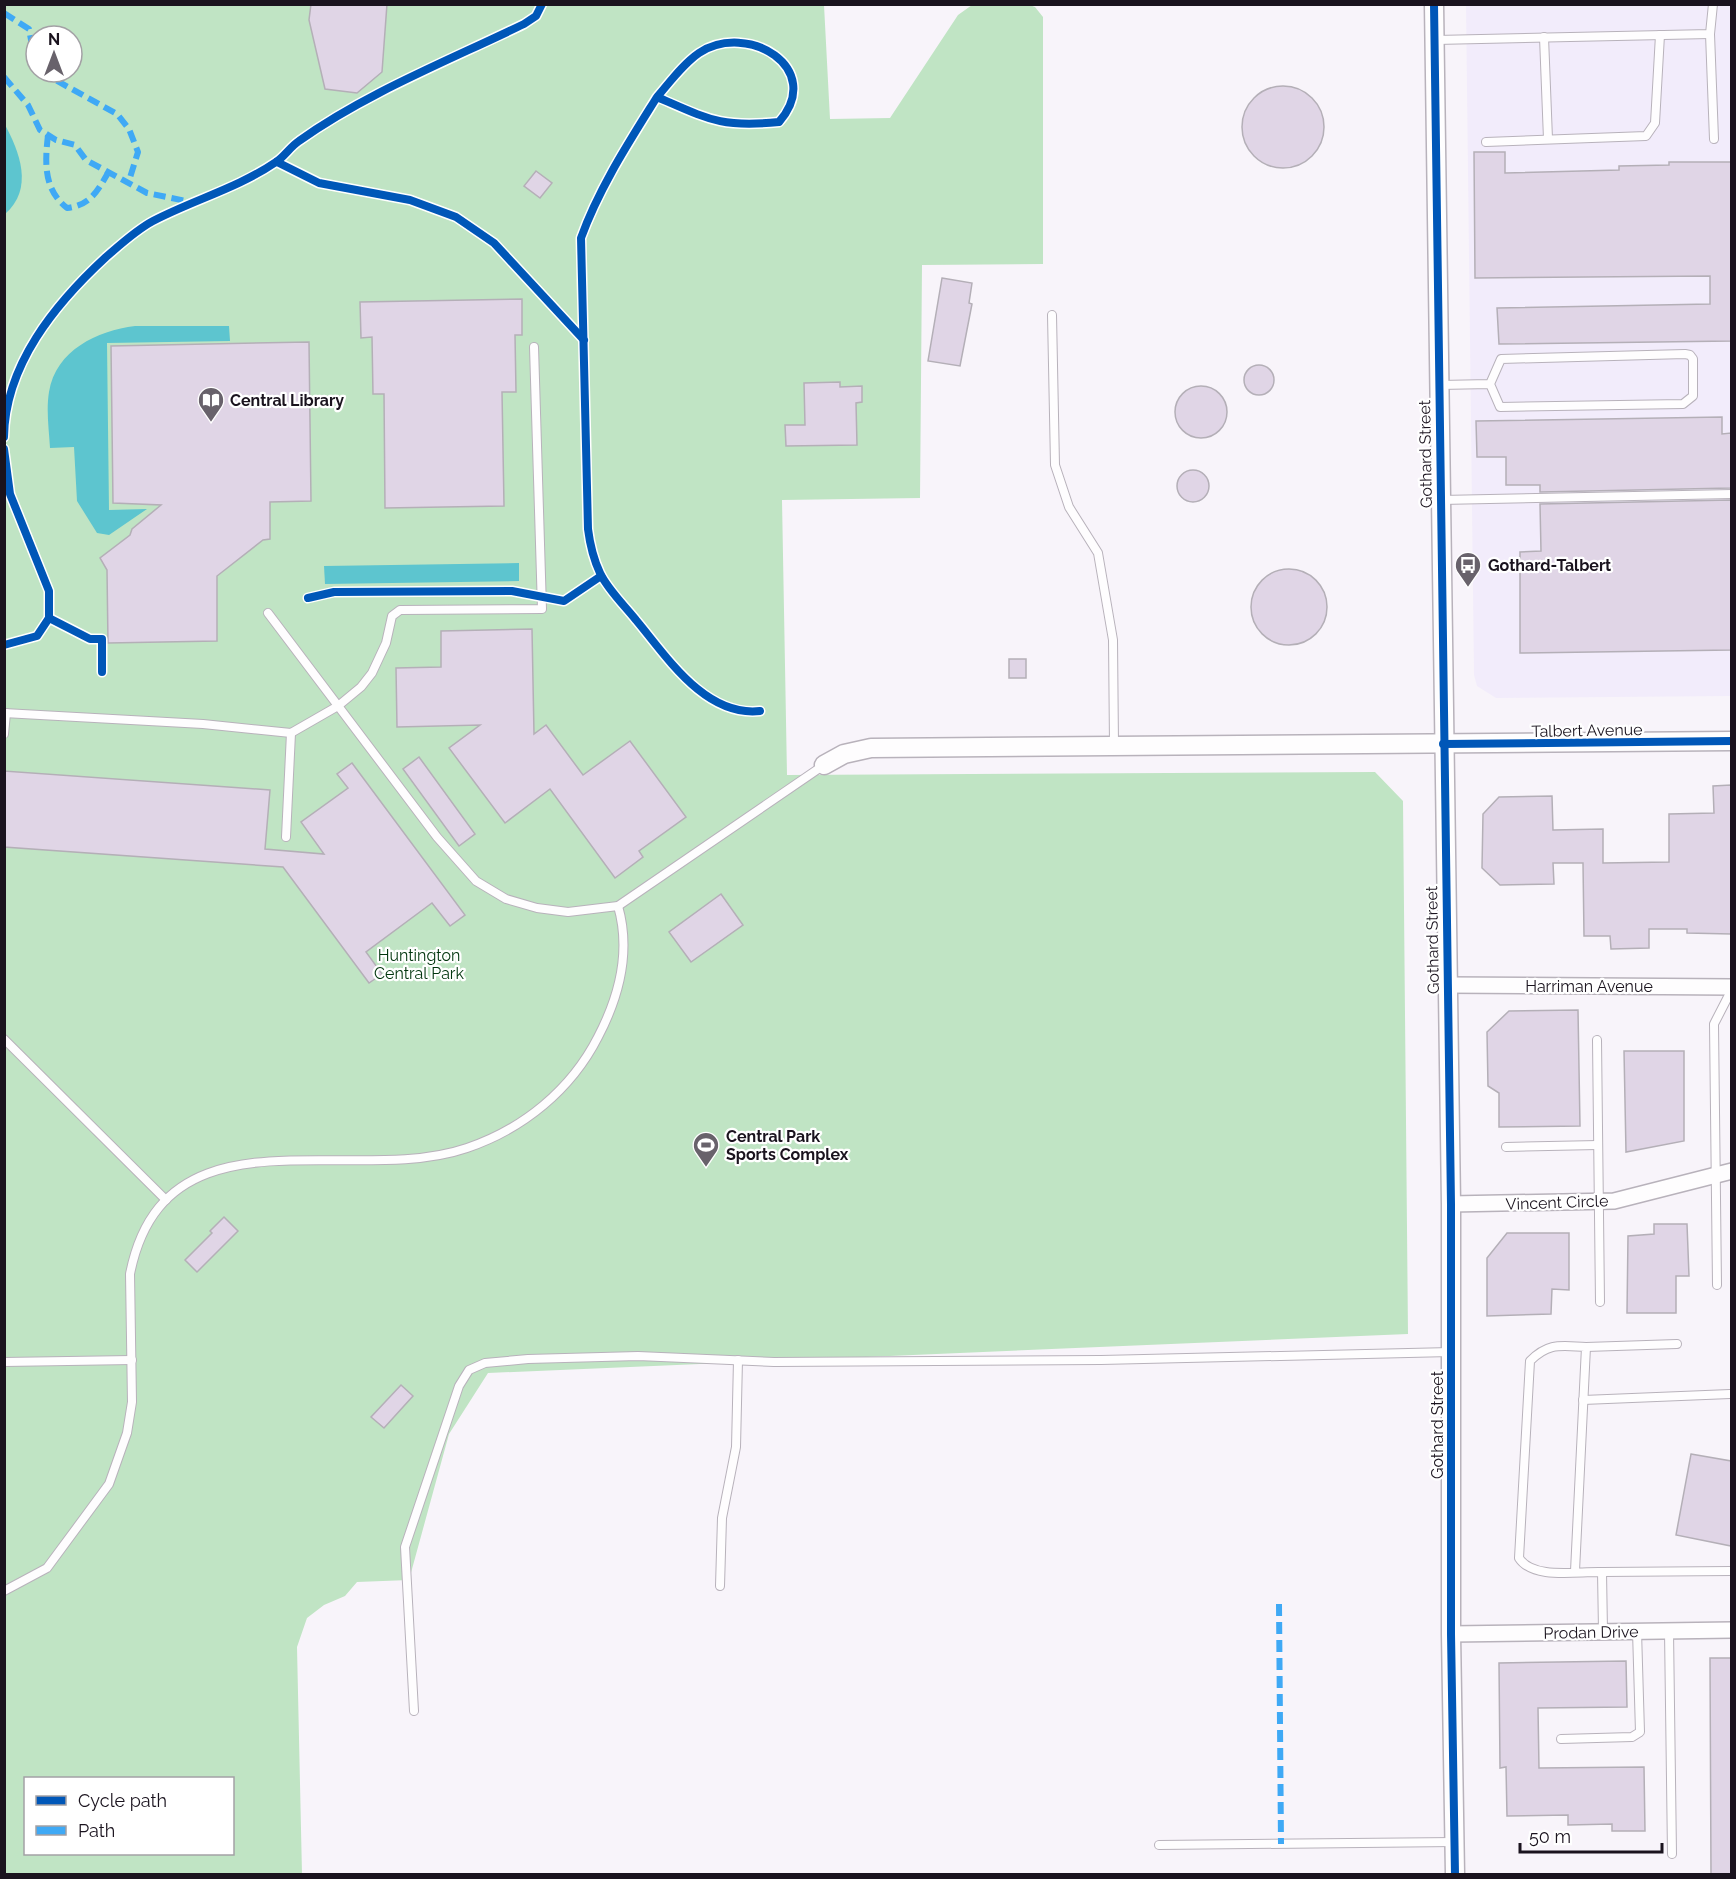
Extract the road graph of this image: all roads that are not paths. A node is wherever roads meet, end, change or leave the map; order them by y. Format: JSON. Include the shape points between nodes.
{"nodes":[{"id":1,"x":1434,"y":4,"type":"edge"},
{"id":2,"x":1713,"y":4,"type":"edge"},
{"id":3,"x":1710,"y":34,"type":"junction"},
{"id":4,"x":1660,"y":35,"type":"junction"},
{"id":5,"x":1544,"y":37,"type":"junction"},
{"id":6,"x":1434,"y":40,"type":"junction"},
{"id":7,"x":1548,"y":139,"type":"junction"},
{"id":8,"x":1714,"y":139,"type":"dead end"},
{"id":9,"x":1486,"y":142,"type":"dead end"},
{"id":10,"x":1052,"y":315,"type":"dead end"},
{"id":11,"x":534,"y":347,"type":"dead end"},
{"id":12,"x":1490,"y":384,"type":"junction"},
{"id":13,"x":1438,"y":385,"type":"junction"},
{"id":14,"x":1731,"y":494,"type":"edge"},
{"id":15,"x":1439,"y":500,"type":"junction"},
{"id":16,"x":268,"y":613,"type":"dead end"},
{"id":17,"x":338,"y":706,"type":"junction"},
{"id":18,"x":5,"y":713,"type":"edge"},
{"id":19,"x":291,"y":733,"type":"junction"},
{"id":20,"x":4,"y":734,"type":"edge"},
{"id":21,"x":1731,"y":741,"type":"edge"},
{"id":22,"x":1443,"y":744,"type":"junction"},
{"id":23,"x":1114,"y":746,"type":"junction"},
{"id":24,"x":824,"y":765,"type":"joint"},
{"id":25,"x":286,"y":837,"type":"dead end"},
{"id":26,"x":618,"y":906,"type":"junction"},
{"id":27,"x":1447,"y":985,"type":"junction"},
{"id":28,"x":1731,"y":988,"type":"edge"},
{"id":29,"x":4,"y":1039,"type":"edge"},
{"id":30,"x":1597,"y":1040,"type":"dead end"},
{"id":31,"x":1598,"y":1145,"type":"junction"},
{"id":32,"x":1506,"y":1147,"type":"dead end"},
{"id":33,"x":1724,"y":1173,"type":"edge"},
{"id":34,"x":166,"y":1200,"type":"junction"},
{"id":35,"x":1598,"y":1201,"type":"junction"},
{"id":36,"x":1451,"y":1204,"type":"junction"},
{"id":37,"x":1716,"y":1285,"type":"dead end"},
{"id":38,"x":1600,"y":1302,"type":"dead end"},
{"id":39,"x":1677,"y":1344,"type":"dead end"},
{"id":40,"x":1586,"y":1347,"type":"junction"},
{"id":41,"x":1450,"y":1352,"type":"junction"},
{"id":42,"x":132,"y":1360,"type":"junction"},
{"id":43,"x":738,"y":1360,"type":"junction"},
{"id":44,"x":4,"y":1362,"type":"edge"},
{"id":45,"x":1730,"y":1394,"type":"dead end"},
{"id":46,"x":1583,"y":1400,"type":"junction"},
{"id":47,"x":1575,"y":1571,"type":"junction"},
{"id":48,"x":1731,"y":1571,"type":"edge"},
{"id":49,"x":1602,"y":1572,"type":"junction"},
{"id":50,"x":720,"y":1586,"type":"dead end"},
{"id":51,"x":4,"y":1591,"type":"edge"},
{"id":52,"x":1669,"y":1630,"type":"junction"},
{"id":53,"x":1731,"y":1630,"type":"edge"},
{"id":54,"x":1603,"y":1631,"type":"junction"},
{"id":55,"x":1637,"y":1631,"type":"junction"},
{"id":56,"x":1451,"y":1634,"type":"junction"},
{"id":57,"x":414,"y":1711,"type":"dead end"},
{"id":58,"x":1562,"y":1739,"type":"dead end"},
{"id":59,"x":1455,"y":1842,"type":"junction"},
{"id":60,"x":1159,"y":1845,"type":"dead end"},
{"id":61,"x":1672,"y":1854,"type":"dead end"},
{"id":62,"x":1455,"y":1875,"type":"edge"}],
"edges":[{"from":1,"to":6,"type":"street","name":"Gothard Street"},
{"from":2,"to":3,"type":"lane"},
{"from":3,"to":4,"type":"lane"},
{"from":3,"to":8,"type":"lane"},
{"from":4,"to":5,"type":"lane"},
{"from":4,"to":7,"type":"lane","via":[[1655,123],[1646,136]]},
{"from":5,"to":6,"type":"lane"},
{"from":5,"to":7,"type":"lane"},
{"from":6,"to":13,"type":"street","name":"Gothard Street"},
{"from":7,"to":9,"type":"lane"},
{"from":10,"to":23,"type":"lane","via":[[1055,465],[1069,507],[1098,553],[1113,640]]},
{"from":11,"to":17,"type":"lane","via":[[542,609],[400,610],[392,616],[386,643],[372,673]]},
{"from":12,"to":12,"type":"lane","via":[[1501,359],[1685,354],[1693,359],[1693,396],[1683,404],[1500,408]]},
{"from":12,"to":13,"type":"lane"},
{"from":13,"to":15,"type":"street","name":"Gothard Street"},
{"from":14,"to":15,"type":"lane"},
{"from":15,"to":22,"type":"street","name":"Gothard Street"},
{"from":16,"to":17,"type":"lane"},
{"from":17,"to":19,"type":"lane"},
{"from":17,"to":26,"type":"lane","via":[[436,837],[476,881],[506,899],[537,908],[567,912]]},
{"from":18,"to":19,"type":"lane"},
{"from":18,"to":20,"type":"lane"},
{"from":19,"to":25,"type":"lane"},
{"from":21,"to":22,"type":"street","name":"Talbert Avenue"},
{"from":22,"to":23,"type":"street","name":"Talbert Avenue"},
{"from":22,"to":27,"type":"street","name":"Gothard Street"},
{"from":23,"to":24,"type":"street","name":"Talbert Avenue","via":[[871,748],[844,754]]},
{"from":24,"to":26,"type":"lane"},
{"from":26,"to":34,"type":"lane","via":[[625,955],[607,1020],[590,1053],[557,1095],[512,1129],[465,1149],[405,1159],[261,1160],[224,1166],[190,1182]]},
{"from":27,"to":28,"type":"street","name":"Harriman Avenue"},
{"from":27,"to":36,"type":"street","name":"Gothard Street"},
{"from":28,"to":33,"type":"lane","via":[[1714,1024]]},
{"from":29,"to":34,"type":"lane"},
{"from":30,"to":31,"type":"lane"},
{"from":31,"to":32,"type":"lane"},
{"from":31,"to":35,"type":"lane"},
{"from":33,"to":35,"type":"street","name":"Vincent Circle","via":[[1614,1201]]},
{"from":33,"to":37,"type":"lane"},
{"from":34,"to":42,"type":"lane","via":[[150,1219],[134,1254],[130,1274]]},
{"from":35,"to":36,"type":"street","name":"Vincent Circle"},
{"from":35,"to":38,"type":"lane"},
{"from":36,"to":41,"type":"street","name":"Gothard Street"},
{"from":39,"to":40,"type":"lane"},
{"from":40,"to":46,"type":"lane"},
{"from":40,"to":47,"type":"lane","via":[[1551,1346],[1530,1361],[1519,1558],[1524,1566],[1536,1571]]},
{"from":41,"to":43,"type":"lane","via":[[1089,1360]]},
{"from":41,"to":56,"type":"street","name":"Gothard Street"},
{"from":42,"to":44,"type":"lane"},
{"from":42,"to":51,"type":"lane","via":[[128,1433],[109,1484],[47,1568]]},
{"from":43,"to":50,"type":"lane","via":[[736,1447],[722,1518]]},
{"from":43,"to":57,"type":"lane","via":[[638,1356],[528,1359],[486,1363],[469,1370],[459,1386],[405,1547]]},
{"from":45,"to":46,"type":"lane"},
{"from":46,"to":47,"type":"lane"},
{"from":47,"to":49,"type":"lane"},
{"from":48,"to":49,"type":"lane"},
{"from":49,"to":54,"type":"lane"},
{"from":52,"to":53,"type":"street","name":"Prodan Drive"},
{"from":52,"to":55,"type":"street","name":"Prodan Drive"},
{"from":52,"to":61,"type":"lane"},
{"from":54,"to":55,"type":"street","name":"Prodan Drive"},
{"from":54,"to":56,"type":"street","name":"Prodan Drive"},
{"from":55,"to":58,"type":"lane","via":[[1640,1732],[1632,1737]]},
{"from":56,"to":59,"type":"street","name":"Gothard Street"},
{"from":59,"to":60,"type":"lane"},
{"from":59,"to":62,"type":"street","name":"Gothard Street"}]}
